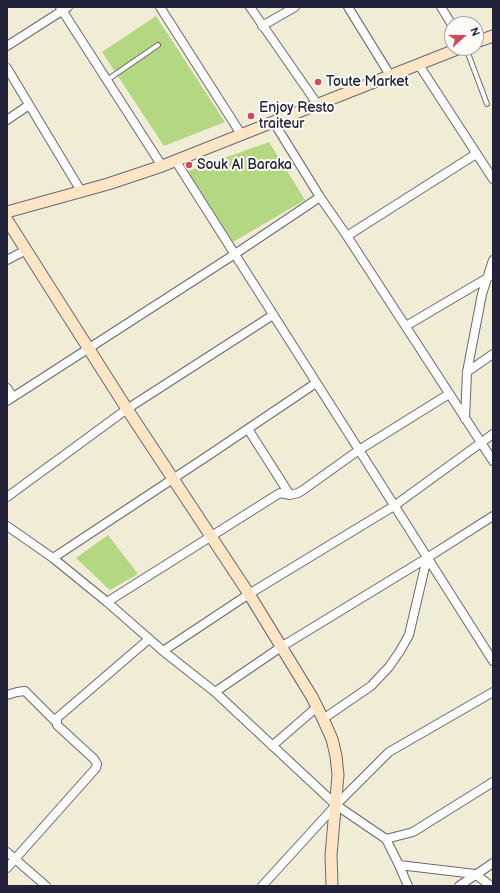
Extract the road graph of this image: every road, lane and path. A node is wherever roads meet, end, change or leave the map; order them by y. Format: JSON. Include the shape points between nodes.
{"nodes":[{"id":1,"x":250,"y":7,"type":"edge"},
{"id":2,"x":295,"y":7,"type":"edge"},
{"id":3,"x":348,"y":7,"type":"edge"},
{"id":4,"x":441,"y":7,"type":"edge"},
{"id":5,"x":63,"y":8,"type":"edge"},
{"id":6,"x":163,"y":8,"type":"edge"},
{"id":7,"x":446,"y":16,"type":"edge"},
{"id":8,"x":262,"y":26,"type":"junction"},
{"id":9,"x":158,"y":45,"type":"dead end"},
{"id":10,"x":7,"y":46,"type":"edge"},
{"id":11,"x":444,"y":55,"type":"edge"},
{"id":12,"x":469,"y":56,"type":"edge"},
{"id":13,"x":419,"y":65,"type":"junction"},
{"id":14,"x":7,"y":68,"type":"edge"},
{"id":15,"x":390,"y":75,"type":"junction"},
{"id":16,"x":107,"y":80,"type":"junction"},
{"id":17,"x":318,"y":104,"type":"junction"},
{"id":18,"x":487,"y":104,"type":"dead end"},
{"id":19,"x":29,"y":105,"type":"junction"},
{"id":20,"x":7,"y":120,"type":"edge"},
{"id":21,"x":273,"y":121,"type":"junction"},
{"id":22,"x":241,"y":134,"type":"junction"},
{"id":23,"x":476,"y":154,"type":"junction"},
{"id":24,"x":175,"y":160,"type":"junction"},
{"id":25,"x":162,"y":166,"type":"junction"},
{"id":26,"x":493,"y":179,"type":"edge"},
{"id":27,"x":81,"y":191,"type":"junction"},
{"id":28,"x":320,"y":197,"type":"junction"},
{"id":29,"x":7,"y":212,"type":"edge"},
{"id":30,"x":7,"y":220,"type":"edge"},
{"id":31,"x":347,"y":236,"type":"junction"},
{"id":32,"x":26,"y":250,"type":"junction"},
{"id":33,"x":235,"y":254,"type":"junction"},
{"id":34,"x":7,"y":260,"type":"edge"},
{"id":35,"x":493,"y":260,"type":"edge"},
{"id":36,"x":490,"y":276,"type":"edge"},
{"id":37,"x":273,"y":315,"type":"junction"},
{"id":38,"x":406,"y":326,"type":"junction"},
{"id":39,"x":88,"y":348,"type":"junction"},
{"id":40,"x":493,"y":354,"type":"edge"},
{"id":41,"x":467,"y":372,"type":"junction"},
{"id":42,"x":316,"y":382,"type":"junction"},
{"id":43,"x":7,"y":388,"type":"edge"},
{"id":44,"x":449,"y":394,"type":"junction"},
{"id":45,"x":10,"y":399,"type":"edge"},
{"id":46,"x":127,"y":409,"type":"junction"},
{"id":47,"x":466,"y":419,"type":"junction"},
{"id":48,"x":248,"y":429,"type":"junction"},
{"id":49,"x":493,"y":434,"type":"edge"},
{"id":50,"x":481,"y":441,"type":"junction"},
{"id":51,"x":359,"y":450,"type":"junction"},
{"id":52,"x":493,"y":461,"type":"edge"},
{"id":53,"x":173,"y":479,"type":"junction"},
{"id":54,"x":290,"y":495,"type":"junction"},
{"id":55,"x":7,"y":497,"type":"edge"},
{"id":56,"x":394,"y":506,"type":"junction"},
{"id":57,"x":493,"y":516,"type":"edge"},
{"id":58,"x":7,"y":526,"type":"edge"},
{"id":59,"x":212,"y":537,"type":"junction"},
{"id":60,"x":53,"y":558,"type":"junction"},
{"id":61,"x":427,"y":558,"type":"junction"},
{"id":62,"x":249,"y":594,"type":"junction"},
{"id":63,"x":107,"y":602,"type":"junction"},
{"id":64,"x":149,"y":639,"type":"junction"},
{"id":65,"x":281,"y":647,"type":"junction"},
{"id":66,"x":163,"y":651,"type":"junction"},
{"id":67,"x":493,"y":661,"type":"edge"},
{"id":68,"x":215,"y":692,"type":"junction"},
{"id":69,"x":493,"y":692,"type":"edge"},
{"id":70,"x":7,"y":695,"type":"edge"},
{"id":71,"x":317,"y":707,"type":"junction"},
{"id":72,"x":323,"y":719,"type":"junction"},
{"id":73,"x":56,"y":722,"type":"junction"},
{"id":74,"x":272,"y":746,"type":"junction"},
{"id":75,"x":493,"y":782,"type":"edge"},
{"id":76,"x":336,"y":805,"type":"junction"},
{"id":77,"x":386,"y":839,"type":"junction"},
{"id":78,"x":7,"y":852,"type":"edge"},
{"id":79,"x":15,"y":859,"type":"junction"},
{"id":80,"x":493,"y":863,"type":"edge"},
{"id":81,"x":399,"y":865,"type":"junction"},
{"id":82,"x":7,"y":868,"type":"edge"},
{"id":83,"x":475,"y":874,"type":"junction"},
{"id":84,"x":46,"y":886,"type":"edge"},
{"id":85,"x":262,"y":886,"type":"edge"},
{"id":86,"x":332,"y":886,"type":"edge"},
{"id":87,"x":408,"y":886,"type":"edge"},
{"id":88,"x":459,"y":886,"type":"edge"},
{"id":89,"x":491,"y":886,"type":"edge"}],
"edges":[{"from":1,"to":8,"type":"street"},
{"from":2,"to":8,"type":"street"},
{"from":3,"to":15,"type":"street"},
{"from":4,"to":7,"type":"street"},
{"from":5,"to":10,"type":"street"},
{"from":5,"to":16,"type":"street"},
{"from":6,"to":22,"type":"street"},
{"from":8,"to":17,"type":"street"},
{"from":9,"to":16,"type":"lane"},
{"from":11,"to":13,"type":"street"},
{"from":12,"to":18,"type":"lane"},
{"from":13,"to":15,"type":"street"},
{"from":13,"to":23,"type":"street"},
{"from":14,"to":19,"type":"street"},
{"from":15,"to":17,"type":"street"},
{"from":16,"to":25,"type":"street"},
{"from":17,"to":21,"type":"street"},
{"from":19,"to":20,"type":"street"},
{"from":19,"to":27,"type":"street"},
{"from":21,"to":22,"type":"street"},
{"from":21,"to":28,"type":"street"},
{"from":22,"to":24,"type":"street"},
{"from":23,"to":26,"type":"street"},
{"from":23,"to":31,"type":"street"},
{"from":24,"to":25,"type":"street"},
{"from":24,"to":33,"type":"street"},
{"from":25,"to":27,"type":"street"},
{"from":27,"to":29,"type":"street"},
{"from":28,"to":31,"type":"street"},
{"from":28,"to":33,"type":"street"},
{"from":30,"to":32,"type":"street"},
{"from":31,"to":38,"type":"street"},
{"from":32,"to":34,"type":"street"},
{"from":32,"to":39,"type":"street"},
{"from":33,"to":37,"type":"street"},
{"from":33,"to":39,"type":"street"},
{"from":35,"to":36,"type":"street"},
{"from":36,"to":38,"type":"street"},
{"from":36,"to":41,"type":"street","via":[[482,294]]},
{"from":37,"to":42,"type":"street"},
{"from":37,"to":46,"type":"street"},
{"from":38,"to":44,"type":"street"},
{"from":39,"to":45,"type":"street"},
{"from":39,"to":46,"type":"street"},
{"from":40,"to":41,"type":"street"},
{"from":41,"to":47,"type":"street"},
{"from":42,"to":48,"type":"street"},
{"from":42,"to":51,"type":"street"},
{"from":43,"to":45,"type":"street"},
{"from":44,"to":47,"type":"street"},
{"from":44,"to":51,"type":"street"},
{"from":46,"to":53,"type":"street"},
{"from":46,"to":55,"type":"street"},
{"from":47,"to":50,"type":"street"},
{"from":48,"to":53,"type":"street"},
{"from":48,"to":54,"type":"street"},
{"from":49,"to":50,"type":"street"},
{"from":50,"to":52,"type":"street"},
{"from":50,"to":56,"type":"street"},
{"from":51,"to":54,"type":"street","via":[[303,490]]},
{"from":51,"to":56,"type":"street"},
{"from":53,"to":59,"type":"street"},
{"from":53,"to":60,"type":"street"},
{"from":54,"to":59,"type":"street","via":[[275,496]]},
{"from":56,"to":61,"type":"street"},
{"from":56,"to":62,"type":"street"},
{"from":57,"to":61,"type":"street"},
{"from":58,"to":60,"type":"street"},
{"from":59,"to":62,"type":"street"},
{"from":59,"to":63,"type":"street"},
{"from":60,"to":63,"type":"street"},
{"from":61,"to":65,"type":"street"},
{"from":61,"to":67,"type":"street"},
{"from":61,"to":72,"type":"street","via":[[409,635],[400,651],[371,686]]},
{"from":62,"to":65,"type":"street"},
{"from":62,"to":66,"type":"street"},
{"from":63,"to":64,"type":"street"},
{"from":64,"to":66,"type":"street"},
{"from":64,"to":73,"type":"street","via":[[57,718]]},
{"from":65,"to":68,"type":"street"},
{"from":65,"to":71,"type":"street"},
{"from":66,"to":68,"type":"street"},
{"from":68,"to":74,"type":"street"},
{"from":69,"to":76,"type":"street","via":[[389,752]]},
{"from":70,"to":73,"type":"street","via":[[25,691]]},
{"from":71,"to":72,"type":"street"},
{"from":71,"to":74,"type":"street"},
{"from":72,"to":76,"type":"street","via":[[336,756]]},
{"from":73,"to":79,"type":"street","via":[[94,759],[96,768]]},
{"from":74,"to":76,"type":"street"},
{"from":75,"to":77,"type":"street","via":[[413,832]]},
{"from":76,"to":77,"type":"street"},
{"from":76,"to":85,"type":"street"},
{"from":76,"to":86,"type":"street","via":[[331,855]]},
{"from":77,"to":81,"type":"street"},
{"from":78,"to":79,"type":"street"},
{"from":79,"to":82,"type":"street"},
{"from":79,"to":84,"type":"street"},
{"from":80,"to":83,"type":"street"},
{"from":81,"to":83,"type":"street"},
{"from":81,"to":87,"type":"street"},
{"from":83,"to":88,"type":"street"},
{"from":83,"to":89,"type":"street"}]}
